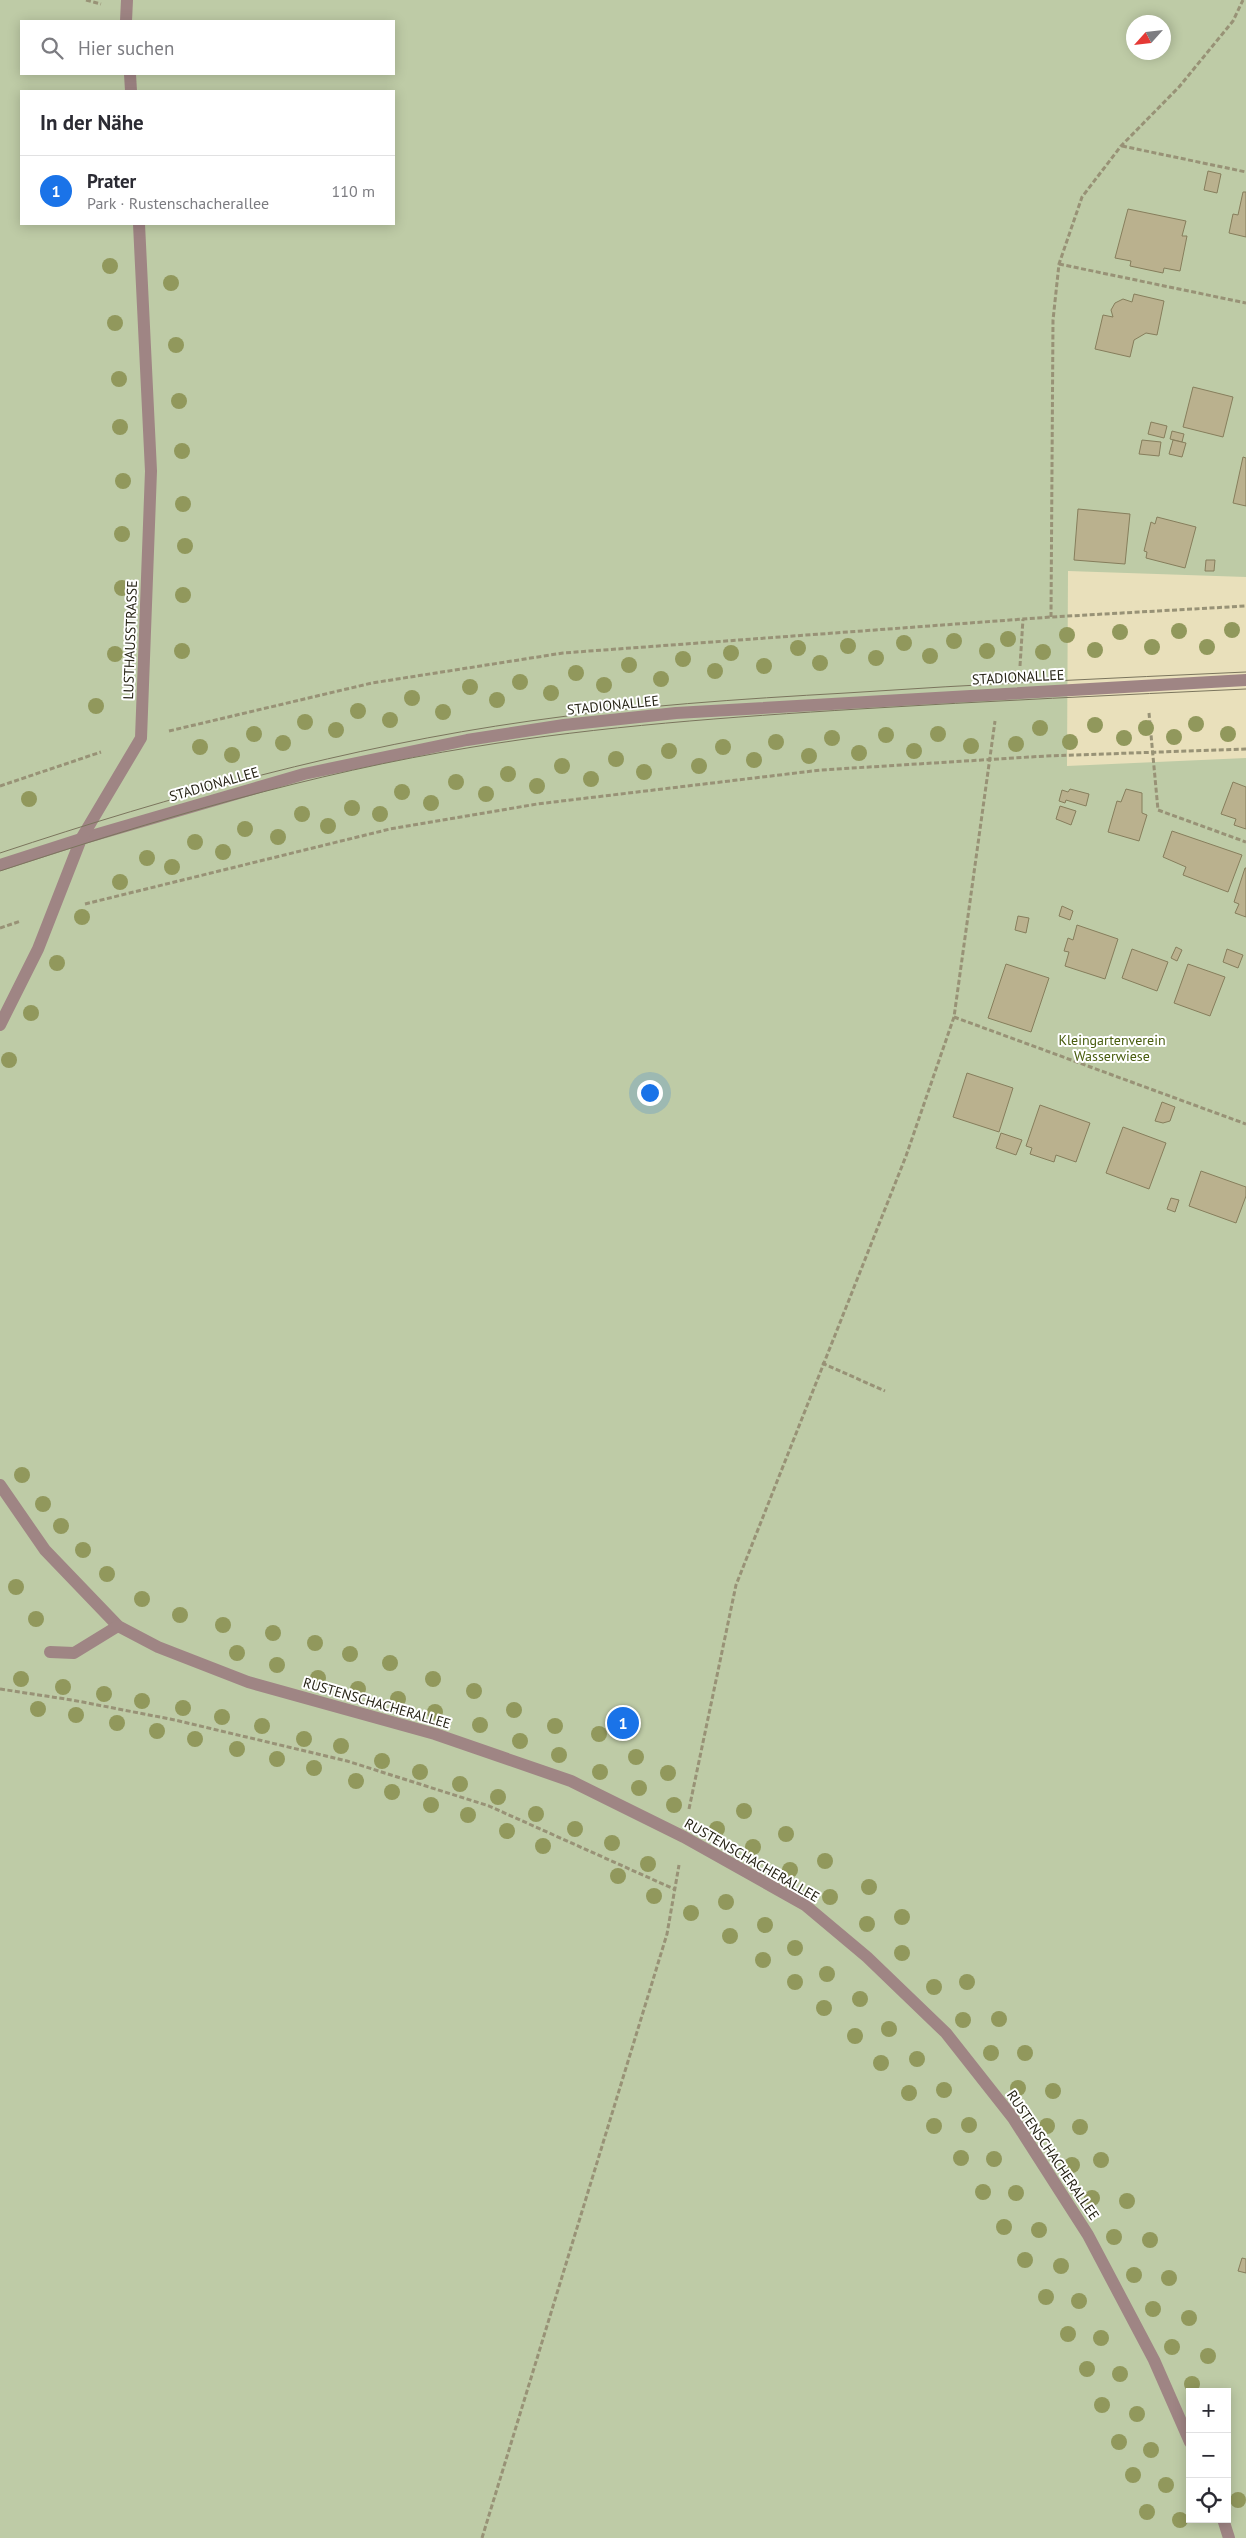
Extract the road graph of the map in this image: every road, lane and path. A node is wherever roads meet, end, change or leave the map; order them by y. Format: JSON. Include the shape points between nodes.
{"nodes":[{"id":1,"x":127,"y":0,"type":"edge"},
{"id":2,"x":1243,"y":0,"type":"edge"},
{"id":3,"x":126,"y":20,"type":"edge"},
{"id":4,"x":130,"y":75,"type":"edge"},
{"id":5,"x":131,"y":90,"type":"edge"},
{"id":6,"x":1121,"y":146,"type":"junction"},
{"id":7,"x":1246,"y":172,"type":"edge"},
{"id":8,"x":139,"y":225,"type":"edge"},
{"id":9,"x":1059,"y":264,"type":"junction"},
{"id":10,"x":1246,"y":303,"type":"edge"},
{"id":11,"x":1246,"y":606,"type":"edge"},
{"id":12,"x":1051,"y":617,"type":"junction"},
{"id":13,"x":1023,"y":619,"type":"junction"},
{"id":14,"x":1246,"y":680,"type":"edge"},
{"id":15,"x":1146,"y":686,"type":"junction"},
{"id":16,"x":1019,"y":692,"type":"junction"},
{"id":17,"x":999,"y":693,"type":"junction"},
{"id":18,"x":141,"y":738,"type":"junction"},
{"id":19,"x":1246,"y":749,"type":"edge"},
{"id":20,"x":1152,"y":752,"type":"junction"},
{"id":21,"x":990,"y":761,"type":"junction"},
{"id":22,"x":0,"y":786,"type":"edge"},
{"id":23,"x":81,"y":838,"type":"junction"},
{"id":24,"x":1246,"y":842,"type":"edge"},
{"id":25,"x":0,"y":865,"type":"edge"},
{"id":26,"x":52,"y":912,"type":"junction"},
{"id":27,"x":0,"y":928,"type":"edge"},
{"id":28,"x":954,"y":1018,"type":"junction"},
{"id":29,"x":0,"y":1025,"type":"edge"},
{"id":30,"x":1246,"y":1124,"type":"edge"},
{"id":31,"x":822,"y":1363,"type":"junction"},
{"id":32,"x":886,"y":1391,"type":"dead end"},
{"id":33,"x":0,"y":1484,"type":"edge"},
{"id":34,"x":118,"y":1626,"type":"junction"},
{"id":35,"x":50,"y":1652,"type":"dead end"},
{"id":36,"x":0,"y":1689,"type":"edge"},
{"id":37,"x":684,"y":1838,"type":"junction"},
{"id":38,"x":674,"y":1889,"type":"junction"},
{"id":39,"x":1186,"y":2433,"type":"edge"},
{"id":40,"x":1224,"y":2523,"type":"edge"},
{"id":41,"x":482,"y":2538,"type":"edge"},
{"id":42,"x":1229,"y":2538,"type":"edge"}],
"edges":[{"from":1,"to":3,"type":"street"},
{"from":2,"to":6,"type":"path","via":[[1233,21],[1179,87]]},
{"from":4,"to":5,"type":"street"},
{"from":6,"to":7,"type":"path"},
{"from":6,"to":9,"type":"path","via":[[1082,198]]},
{"from":8,"to":18,"type":"street","name":"LUSTHAUSSTRASSE","via":[[152,471]]},
{"from":9,"to":10,"type":"path"},
{"from":9,"to":12,"type":"path","via":[[1053,320]]},
{"from":11,"to":12,"type":"path"},
{"from":12,"to":13,"type":"path"},
{"from":13,"to":16,"type":"path"},
{"from":13,"to":18,"type":"path","via":[[563,653],[372,683]]},
{"from":14,"to":15,"type":"street","name":"STADIONALLEE"},
{"from":15,"to":16,"type":"street","name":"STADIONALLEE"},
{"from":15,"to":20,"type":"path"},
{"from":16,"to":17,"type":"street","name":"STADIONALLEE"},
{"from":17,"to":21,"type":"path"},
{"from":17,"to":23,"type":"street","name":"STADIONALLEE","via":[[676,713],[486,737],[304,774]]},
{"from":18,"to":22,"type":"path"},
{"from":18,"to":23,"type":"street","name":"LUSTHAUSSTRASSE"},
{"from":19,"to":20,"type":"path"},
{"from":20,"to":21,"type":"path"},
{"from":20,"to":24,"type":"path","via":[[1158,810]]},
{"from":21,"to":26,"type":"path","via":[[821,770],[537,804],[390,829]]},
{"from":21,"to":28,"type":"path"},
{"from":23,"to":25,"type":"street","name":"STADIONALLEE"},
{"from":23,"to":26,"type":"street","name":"LUSTHAUSSTRASSE"},
{"from":26,"to":27,"type":"path"},
{"from":26,"to":29,"type":"street","name":"LUSTHAUSSTRASSE","via":[[38,949]]},
{"from":28,"to":30,"type":"path"},
{"from":28,"to":31,"type":"path","via":[[906,1156]]},
{"from":31,"to":32,"type":"path"},
{"from":31,"to":37,"type":"path","via":[[736,1585]]},
{"from":33,"to":34,"type":"street","via":[[45,1550]]},
{"from":34,"to":35,"type":"street","via":[[74,1653]]},
{"from":34,"to":37,"type":"street","name":"RUSTENSCHACHERALLEE","via":[[158,1647],[248,1682],[435,1734],[571,1781]]},
{"from":36,"to":38,"type":"path","via":[[175,1720],[347,1761],[489,1806]]},
{"from":37,"to":38,"type":"path"},
{"from":37,"to":39,"type":"street","name":"RUSTENSCHACHERALLEE","via":[[805,1905],[867,1957],[946,2034],[1013,2118],[1088,2235],[1154,2360]]},
{"from":38,"to":41,"type":"path","via":[[667,1934]]},
{"from":40,"to":42,"type":"street"}]}
